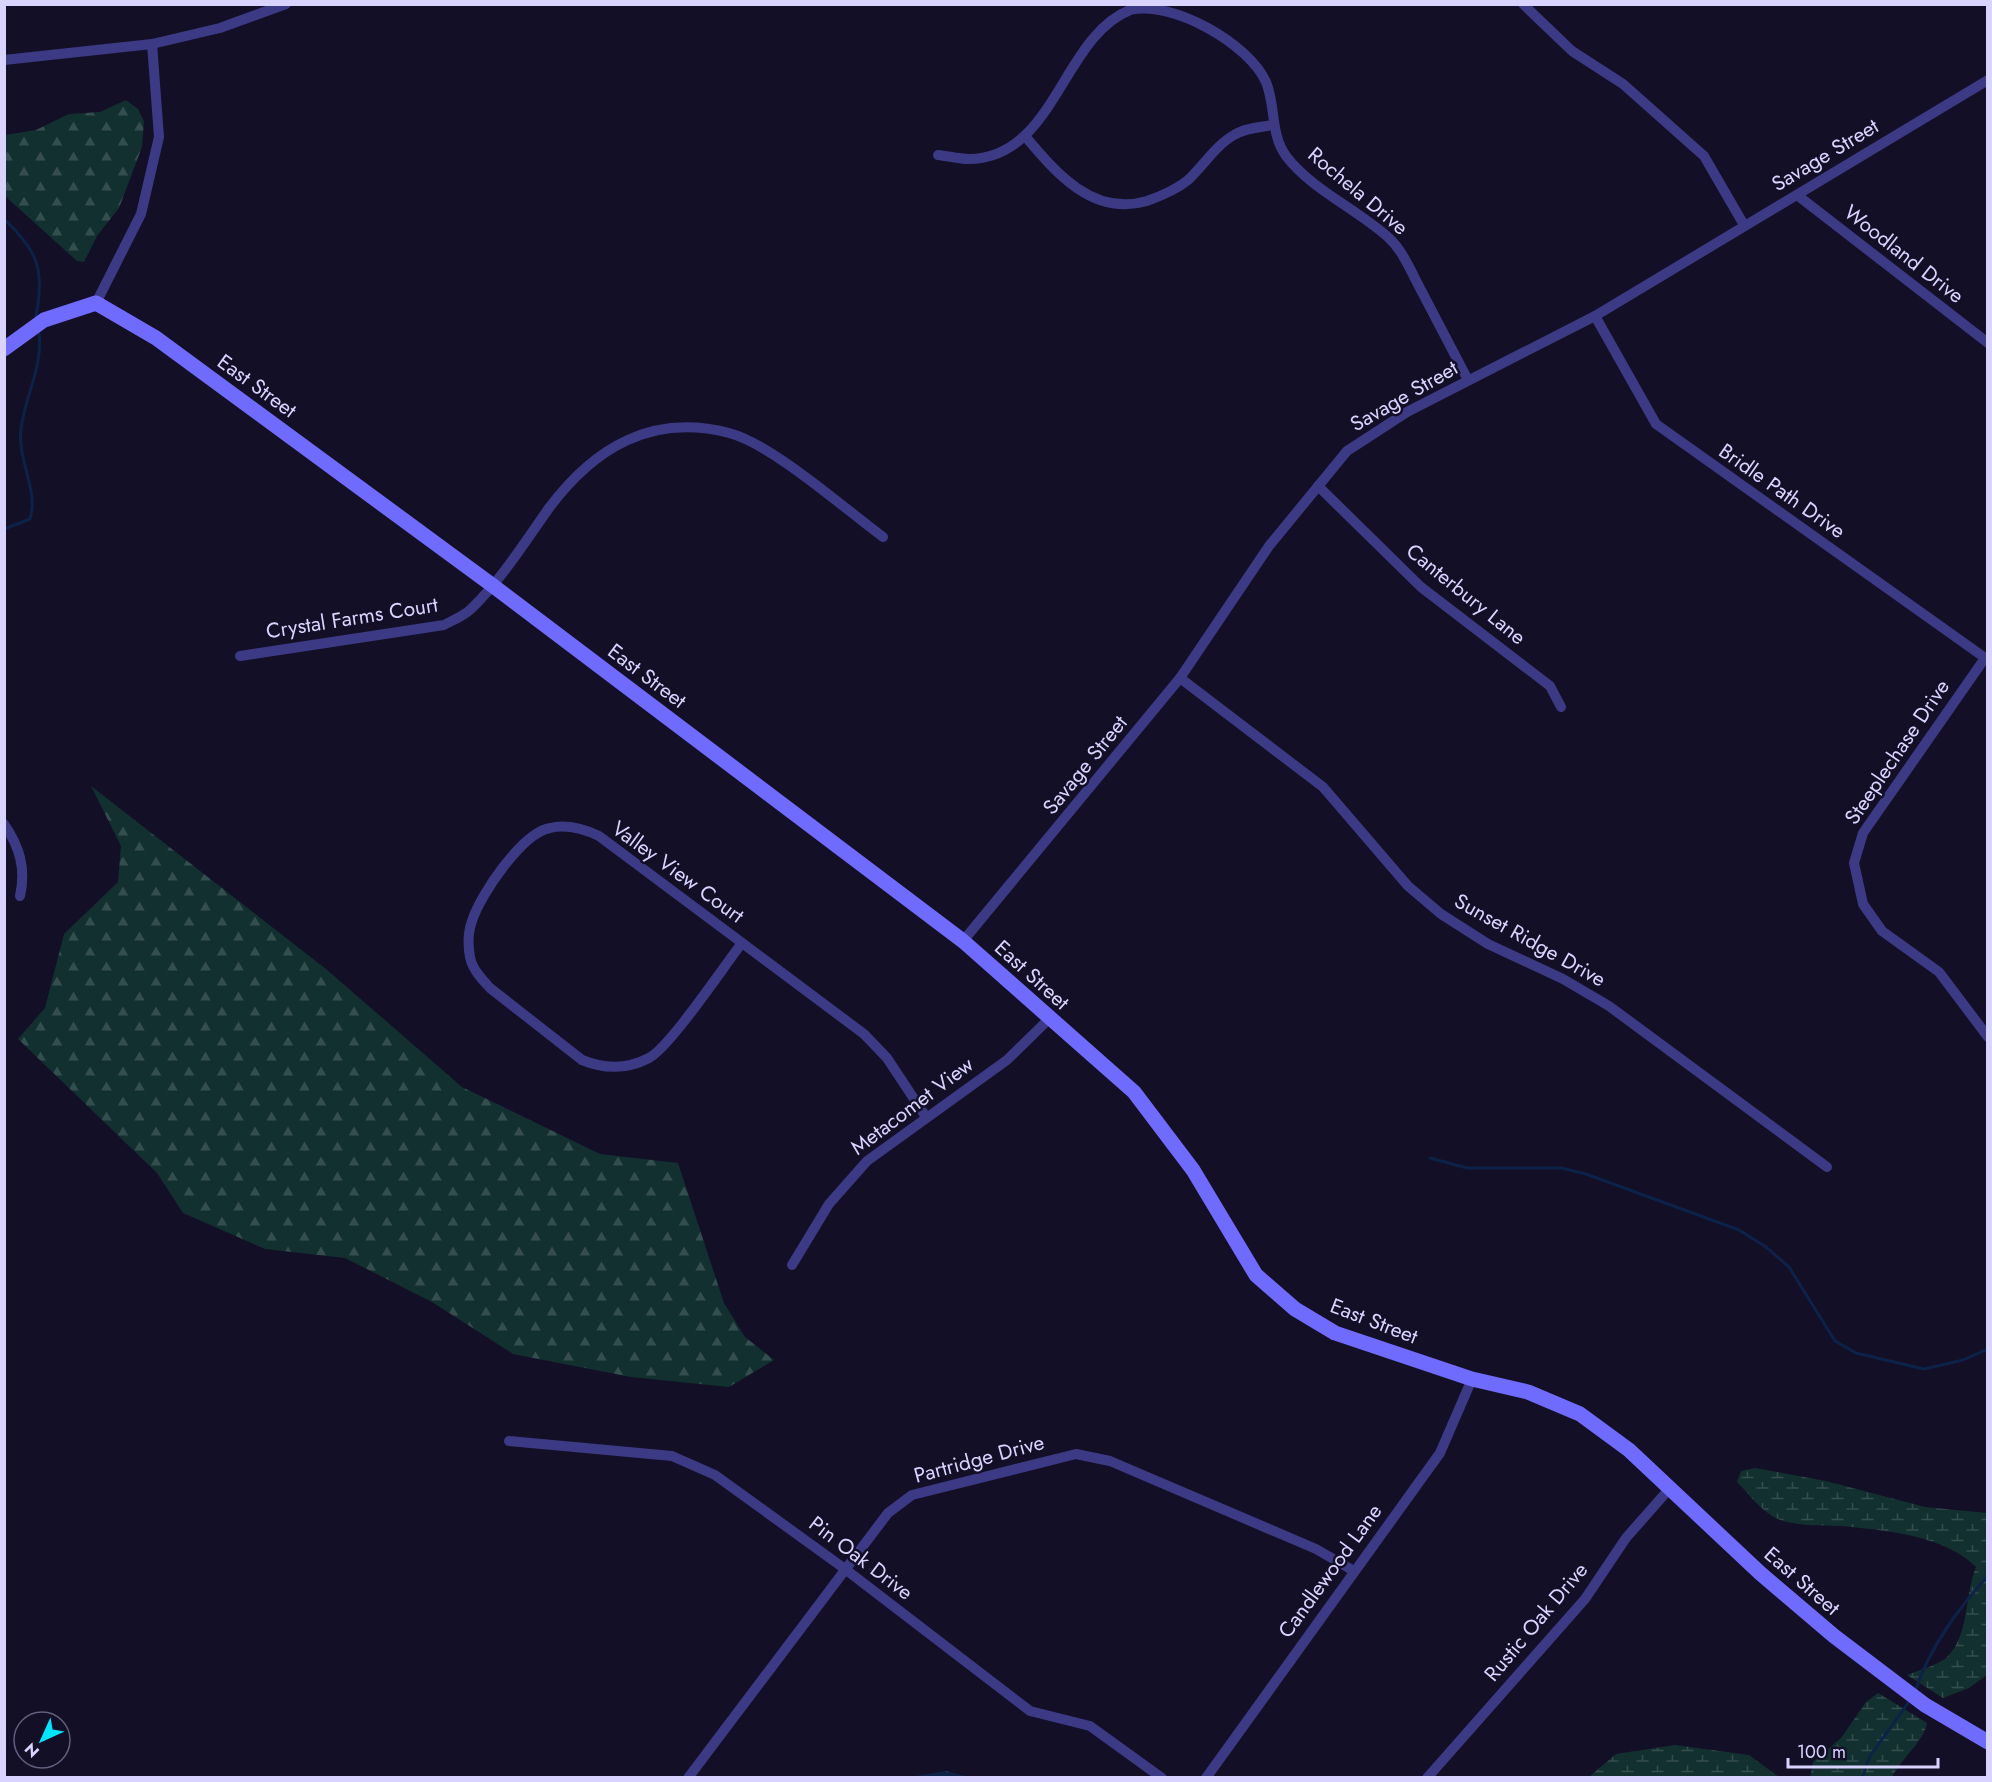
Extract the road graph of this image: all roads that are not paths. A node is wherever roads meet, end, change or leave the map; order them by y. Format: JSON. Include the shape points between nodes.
{"nodes":[{"id":1,"x":285,"y":4,"type":"edge"},
{"id":2,"x":1523,"y":4,"type":"edge"},
{"id":3,"x":152,"y":44,"type":"junction"},
{"id":4,"x":4,"y":60,"type":"edge"},
{"id":5,"x":1988,"y":80,"type":"edge"},
{"id":6,"x":1274,"y":125,"type":"junction"},
{"id":7,"x":1025,"y":136,"type":"junction"},
{"id":8,"x":938,"y":155,"type":"dead end"},
{"id":9,"x":1797,"y":195,"type":"junction"},
{"id":10,"x":1744,"y":225,"type":"junction"},
{"id":11,"x":96,"y":303,"type":"junction"},
{"id":12,"x":1595,"y":316,"type":"junction"},
{"id":13,"x":1988,"y":343,"type":"edge"},
{"id":14,"x":4,"y":349,"type":"edge"},
{"id":15,"x":1468,"y":380,"type":"junction"},
{"id":16,"x":1318,"y":486,"type":"junction"},
{"id":17,"x":883,"y":537,"type":"dead end"},
{"id":18,"x":492,"y":585,"type":"junction"},
{"id":19,"x":240,"y":656,"type":"dead end"},
{"id":20,"x":1986,"y":659,"type":"edge"},
{"id":21,"x":1180,"y":678,"type":"junction"},
{"id":22,"x":1561,"y":707,"type":"dead end"},
{"id":23,"x":4,"y":824,"type":"edge"},
{"id":24,"x":20,"y":896,"type":"dead end"},
{"id":25,"x":963,"y":941,"type":"junction"},
{"id":26,"x":742,"y":943,"type":"junction"},
{"id":27,"x":1049,"y":1019,"type":"junction"},
{"id":28,"x":1988,"y":1037,"type":"edge"},
{"id":29,"x":926,"y":1118,"type":"junction"},
{"id":30,"x":1827,"y":1167,"type":"dead end"},
{"id":31,"x":792,"y":1265,"type":"dead end"},
{"id":32,"x":1472,"y":1379,"type":"junction"},
{"id":33,"x":509,"y":1441,"type":"dead end"},
{"id":34,"x":1670,"y":1488,"type":"junction"},
{"id":35,"x":845,"y":1569,"type":"junction"},
{"id":36,"x":1354,"y":1571,"type":"junction"},
{"id":37,"x":1988,"y":1742,"type":"edge"},
{"id":38,"x":688,"y":1778,"type":"edge"},
{"id":39,"x":1162,"y":1778,"type":"edge"},
{"id":40,"x":1206,"y":1778,"type":"edge"},
{"id":41,"x":1427,"y":1778,"type":"edge"}],
"edges":[{"from":1,"to":3,"type":"street","via":[[220,28]]},
{"from":2,"to":10,"type":"street","via":[[1572,51],[1623,84],[1704,156]]},
{"from":3,"to":4,"type":"street"},
{"from":3,"to":11,"type":"street","via":[[159,136],[141,214]]},
{"from":5,"to":9,"type":"street","name":"Savage Street"},
{"from":6,"to":7,"type":"street","via":[[1234,134],[1186,182],[1163,196],[1124,205],[1097,200],[1077,190],[1057,174]]},
{"from":6,"to":7,"type":"street","name":"Rochela Drive","via":[[1266,83],[1255,65],[1189,14],[1154,7],[1132,10],[1101,31]]},
{"from":6,"to":15,"type":"street","name":"Rochela Drive","via":[[1278,144],[1297,168],[1398,247]]},
{"from":7,"to":8,"type":"street","name":"Rochela Drive","via":[[981,158]]},
{"from":9,"to":10,"type":"street","name":"Savage Street"},
{"from":9,"to":13,"type":"street","name":"Woodland Drive"},
{"from":10,"to":12,"type":"street","name":"Savage Street"},
{"from":11,"to":14,"type":"street","via":[[44,320]]},
{"from":11,"to":18,"type":"street","name":"East Street","via":[[156,338]]},
{"from":12,"to":15,"type":"street","name":"Savage Street"},
{"from":12,"to":20,"type":"street","name":"Bridle Path Drive","via":[[1656,424]]},
{"from":15,"to":16,"type":"street","name":"Savage Street","via":[[1407,412],[1347,451]]},
{"from":16,"to":21,"type":"street","name":"Savage Street","via":[[1269,546]]},
{"from":16,"to":22,"type":"street","name":"Canterbury Lane","via":[[1421,587],[1550,686]]},
{"from":17,"to":18,"type":"street","name":"Crystal Farms Court","via":[[773,455],[730,433],[683,426],[635,435],[592,459],[562,491]]},
{"from":18,"to":19,"type":"street","name":"Crystal Farms Court","via":[[470,611],[444,626]]},
{"from":18,"to":25,"type":"street","name":"East Street"},
{"from":20,"to":28,"type":"street","name":"Steeplechase Drive","via":[[1863,833],[1854,863],[1863,904],[1882,931],[1939,972]]},
{"from":21,"to":25,"type":"street","name":"Savage Street"},
{"from":21,"to":30,"type":"street","name":"Sunset Ridge Drive","via":[[1323,787],[1407,886],[1441,914],[1488,944],[1563,979],[1609,1006]]},
{"from":23,"to":24,"type":"street","via":[[12,835],[25,874]]},
{"from":25,"to":27,"type":"street","name":"East Street"},
{"from":26,"to":26,"type":"street","name":"Valley View Court","via":[[599,836],[566,827],[548,828],[519,846],[472,920],[468,941],[470,960],[490,988],[582,1059],[600,1067],[620,1067],[651,1058]]},
{"from":26,"to":29,"type":"street","name":"Valley View Court","via":[[877,1046]]},
{"from":27,"to":29,"type":"street","name":"Metacomet View","via":[[1007,1060]]},
{"from":27,"to":32,"type":"street","name":"East Street","via":[[1134,1092],[1193,1170],[1256,1275],[1295,1309],[1335,1333]]},
{"from":29,"to":31,"type":"street","name":"Metacomet View","via":[[867,1161],[829,1204]]},
{"from":32,"to":34,"type":"street","name":"East Street","via":[[1528,1392],[1580,1414],[1629,1450]]},
{"from":32,"to":36,"type":"street","name":"Candlewood Lane","via":[[1440,1453]]},
{"from":33,"to":35,"type":"street","name":"Pin Oak Drive","via":[[672,1456],[715,1475]]},
{"from":34,"to":37,"type":"street","name":"East Street","via":[[1834,1636],[1925,1705]]},
{"from":34,"to":41,"type":"street","name":"Rustic Oak Drive","via":[[1626,1538],[1585,1599]]},
{"from":35,"to":36,"type":"street","name":"Partridge Drive","via":[[888,1513],[912,1495],[1076,1454],[1110,1461],[1316,1548]]},
{"from":35,"to":38,"type":"street","name":"Partridge Drive"},
{"from":35,"to":39,"type":"street","name":"Pin Oak Drive","via":[[1030,1710],[1090,1726]]},
{"from":36,"to":40,"type":"street","name":"Candlewood Lane"}]}
